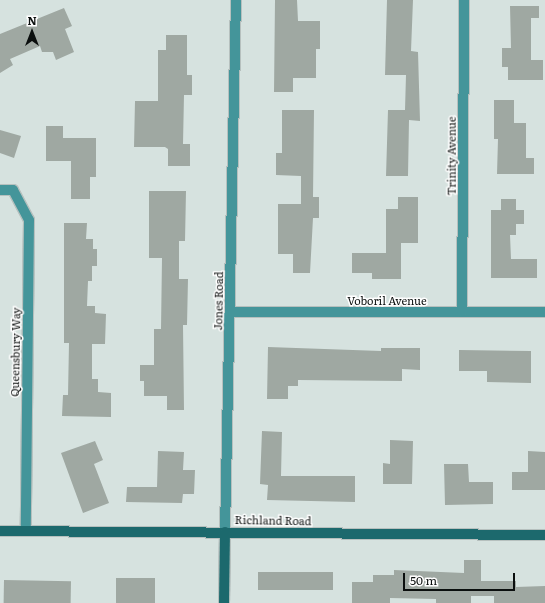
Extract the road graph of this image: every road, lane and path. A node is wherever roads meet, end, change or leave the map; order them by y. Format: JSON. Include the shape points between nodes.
{"nodes":[{"id":1,"x":236,"y":0,"type":"edge"},
{"id":2,"x":464,"y":0,"type":"edge"},
{"id":3,"x":0,"y":190,"type":"edge"},
{"id":4,"x":230,"y":312,"type":"junction"},
{"id":5,"x":462,"y":312,"type":"junction"},
{"id":6,"x":545,"y":312,"type":"edge"},
{"id":7,"x":0,"y":531,"type":"edge"},
{"id":8,"x":26,"y":531,"type":"junction"},
{"id":9,"x":226,"y":532,"type":"junction"},
{"id":10,"x":545,"y":535,"type":"edge"},
{"id":11,"x":224,"y":603,"type":"edge"}],
"edges":[{"from":1,"to":4,"type":"street","name":"Jones Road"},
{"from":2,"to":5,"type":"street","name":"Trinity Avenue"},
{"from":3,"to":8,"type":"street","name":"Queensbury Way","via":[[13,190],[28,220]]},
{"from":4,"to":5,"type":"street","name":"Voboril Avenue"},
{"from":4,"to":9,"type":"street","name":"Jones Road"},
{"from":5,"to":6,"type":"street","name":"Voboril Avenue"},
{"from":7,"to":8,"type":"street","name":"Richland Road"},
{"from":8,"to":9,"type":"street","name":"Richland Road"},
{"from":9,"to":10,"type":"street","name":"Richland Road"},
{"from":9,"to":11,"type":"street","name":"Jones Road"}]}
